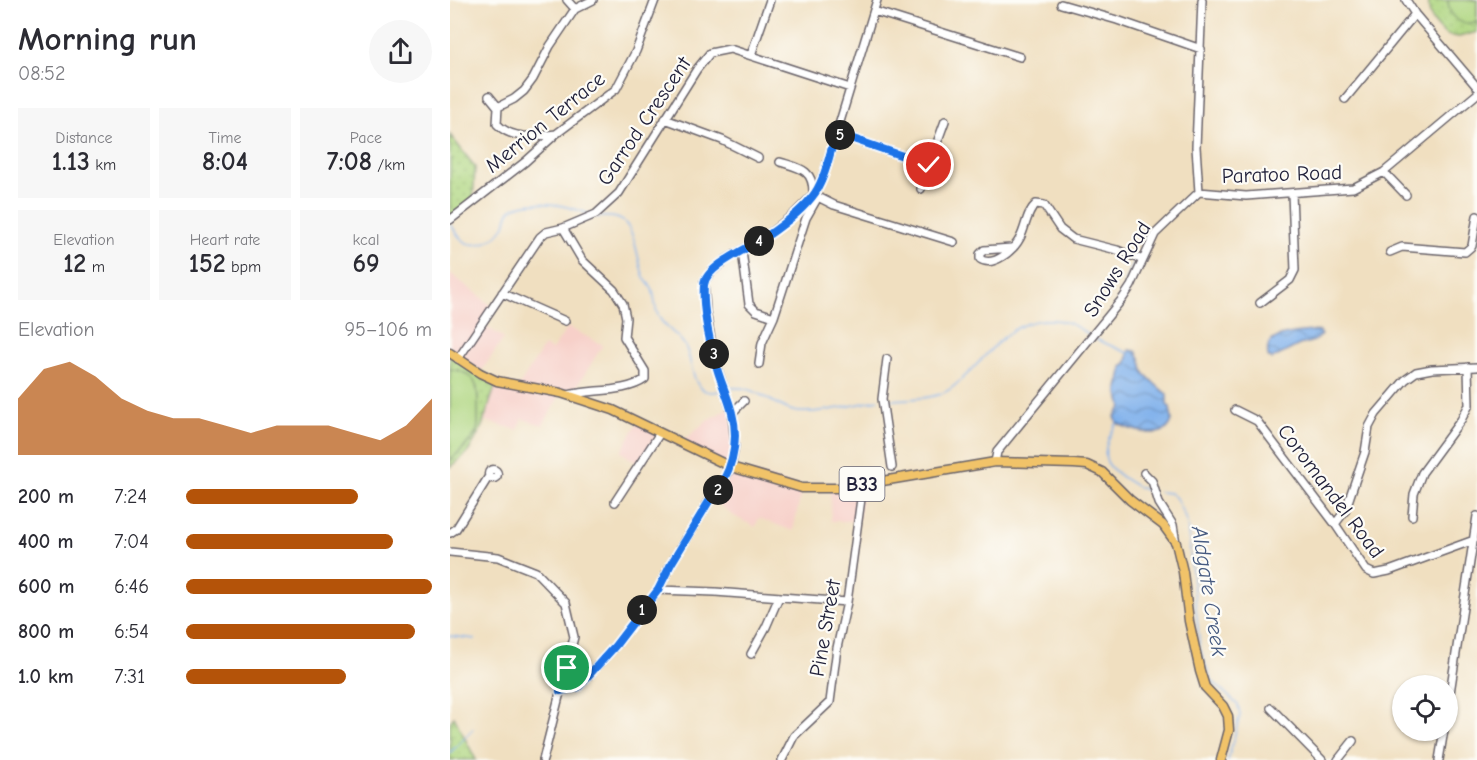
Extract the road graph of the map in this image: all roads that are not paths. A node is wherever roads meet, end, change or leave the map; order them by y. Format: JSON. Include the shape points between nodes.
{"nodes":[{"id":1,"x":567,"y":0,"type":"edge"},
{"id":2,"x":593,"y":0,"type":"edge"},
{"id":3,"x":655,"y":0,"type":"edge"},
{"id":4,"x":770,"y":0,"type":"edge"},
{"id":5,"x":877,"y":0,"type":"edge"},
{"id":6,"x":1202,"y":0,"type":"edge"},
{"id":7,"x":1406,"y":0,"type":"edge"},
{"id":8,"x":1061,"y":4,"type":"dead end"},
{"id":9,"x":575,"y":9,"type":"junction"},
{"id":10,"x":874,"y":11,"type":"junction"},
{"id":11,"x":1415,"y":14,"type":"junction"},
{"id":12,"x":1201,"y":49,"type":"junction"},
{"id":13,"x":751,"y":56,"type":"junction"},
{"id":14,"x":1020,"y":57,"type":"dead end"},
{"id":15,"x":1477,"y":87,"type":"edge"},
{"id":16,"x":850,"y":88,"type":"junction"},
{"id":17,"x":1477,"y":94,"type":"edge"},
{"id":18,"x":489,"y":96,"type":"dead end"},
{"id":19,"x":1345,"y":99,"type":"dead end"},
{"id":20,"x":498,"y":107,"type":"junction"},
{"id":21,"x":665,"y":119,"type":"junction"},
{"id":22,"x":945,"y":121,"type":"dead end"},
{"id":23,"x":836,"y":133,"type":"junction"},
{"id":24,"x":556,"y":134,"type":"junction"},
{"id":25,"x":758,"y":158,"type":"dead end"},
{"id":26,"x":780,"y":162,"type":"dead end"},
{"id":27,"x":929,"y":165,"type":"junction"},
{"id":28,"x":1384,"y":172,"type":"junction"},
{"id":29,"x":921,"y":189,"type":"dead end"},
{"id":30,"x":1199,"y":192,"type":"junction"},
{"id":31,"x":1292,"y":193,"type":"junction"},
{"id":32,"x":815,"y":195,"type":"junction"},
{"id":33,"x":1406,"y":195,"type":"dead end"},
{"id":34,"x":1477,"y":216,"type":"edge"},
{"id":35,"x":450,"y":220,"type":"edge"},
{"id":36,"x":563,"y":228,"type":"junction"},
{"id":37,"x":954,"y":242,"type":"dead end"},
{"id":38,"x":1011,"y":249,"type":"dead end"},
{"id":39,"x":742,"y":251,"type":"junction"},
{"id":40,"x":1390,"y":252,"type":"dead end"},
{"id":41,"x":1143,"y":260,"type":"junction"},
{"id":42,"x":502,"y":294,"type":"junction"},
{"id":43,"x":1260,"y":303,"type":"dead end"},
{"id":44,"x":774,"y":317,"type":"junction"},
{"id":45,"x":565,"y":321,"type":"dead end"},
{"id":46,"x":450,"y":353,"type":"edge"},
{"id":47,"x":458,"y":358,"type":"junction"},
{"id":48,"x":887,"y":359,"type":"dead end"},
{"id":49,"x":759,"y":364,"type":"dead end"},
{"id":50,"x":1468,"y":367,"type":"junction"},
{"id":51,"x":1477,"y":367,"type":"edge"},
{"id":52,"x":568,"y":395,"type":"junction"},
{"id":53,"x":744,"y":401,"type":"dead end"},
{"id":54,"x":1235,"y":410,"type":"dead end"},
{"id":55,"x":732,"y":413,"type":"junction"},
{"id":56,"x":660,"y":433,"type":"junction"},
{"id":57,"x":995,"y":462,"type":"junction"},
{"id":58,"x":730,"y":467,"type":"junction"},
{"id":59,"x":892,"y":467,"type":"dead end"},
{"id":60,"x":1144,"y":473,"type":"dead end"},
{"id":61,"x":489,"y":476,"type":"dead end"},
{"id":62,"x":863,"y":484,"type":"junction"},
{"id":63,"x":615,"y":502,"type":"dead end"},
{"id":64,"x":1412,"y":516,"type":"dead end"},
{"id":65,"x":1477,"y":516,"type":"edge"},
{"id":66,"x":1335,"y":524,"type":"junction"},
{"id":67,"x":450,"y":533,"type":"edge"},
{"id":68,"x":1474,"y":540,"type":"junction"},
{"id":69,"x":1176,"y":543,"type":"junction"},
{"id":70,"x":450,"y":552,"type":"edge"},
{"id":71,"x":658,"y":590,"type":"junction"},
{"id":72,"x":779,"y":597,"type":"junction"},
{"id":73,"x":847,"y":602,"type":"junction"},
{"id":74,"x":751,"y":654,"type":"dead end"},
{"id":75,"x":1453,"y":675,"type":"edge"},
{"id":76,"x":560,"y":691,"type":"junction"},
{"id":77,"x":1271,"y":708,"type":"dead end"},
{"id":78,"x":1353,"y":741,"type":"dead end"},
{"id":79,"x":1442,"y":741,"type":"edge"},
{"id":80,"x":543,"y":760,"type":"edge"},
{"id":81,"x":782,"y":760,"type":"edge"},
{"id":82,"x":1221,"y":760,"type":"edge"},
{"id":83,"x":1322,"y":760,"type":"edge"},
{"id":84,"x":1338,"y":760,"type":"edge"},
{"id":85,"x":1439,"y":760,"type":"edge"}],
"edges":[{"from":1,"to":9,"type":"street"},
{"from":2,"to":9,"type":"street"},
{"from":3,"to":24,"type":"street","name":"Merrion Terrace","via":[[636,51],[616,89]]},
{"from":4,"to":13,"type":"street"},
{"from":5,"to":10,"type":"street"},
{"from":6,"to":12,"type":"street"},
{"from":7,"to":11,"type":"street"},
{"from":8,"to":12,"type":"street"},
{"from":9,"to":20,"type":"street","via":[[524,91]]},
{"from":10,"to":14,"type":"street"},
{"from":10,"to":16,"type":"street"},
{"from":11,"to":15,"type":"street"},
{"from":11,"to":19,"type":"street"},
{"from":12,"to":30,"type":"street","via":[[1196,147]]},
{"from":13,"to":16,"type":"street","name":"Garrod Crescent"},
{"from":13,"to":21,"type":"street","name":"Garrod Crescent","via":[[730,49],[710,53]]},
{"from":16,"to":23,"type":"street"},
{"from":17,"to":28,"type":"street","name":"Paratoo Road"},
{"from":18,"to":20,"type":"street"},
{"from":20,"to":24,"type":"street","via":[[497,124],[503,131],[521,136]]},
{"from":21,"to":25,"type":"street"},
{"from":21,"to":36,"type":"street","name":"Garrod Crescent","via":[[619,193],[596,214]]},
{"from":22,"to":27,"type":"street"},
{"from":23,"to":27,"type":"street"},
{"from":23,"to":32,"type":"street"},
{"from":24,"to":35,"type":"street","name":"Merrion Terrace"},
{"from":26,"to":32,"type":"street","via":[[812,177]]},
{"from":27,"to":29,"type":"street"},
{"from":28,"to":31,"type":"street","name":"Paratoo Road","via":[[1353,188]]},
{"from":28,"to":33,"type":"street"},
{"from":30,"to":31,"type":"street","name":"Paratoo Road","via":[[1246,196]]},
{"from":30,"to":41,"type":"street","name":"Snows Road","via":[[1155,234]]},
{"from":31,"to":43,"type":"street","via":[[1295,270],[1290,280]]},
{"from":32,"to":37,"type":"street"},
{"from":32,"to":39,"type":"street","via":[[768,235]]},
{"from":32,"to":44,"type":"street"},
{"from":34,"to":40,"type":"street","via":[[1472,246],[1465,252],[1402,247]]},
{"from":36,"to":42,"type":"street","name":"Garrod Crescent","via":[[540,237]]},
{"from":36,"to":52,"type":"street","via":[[582,260],[623,304],[624,337],[645,371],[645,379],[636,385]]},
{"from":38,"to":41,"type":"street","via":[[1036,204],[1044,205],[1060,229],[1073,239]]},
{"from":39,"to":44,"type":"street","via":[[749,304]]},
{"from":39,"to":55,"type":"street","via":[[711,272],[704,282],[715,361]]},
{"from":41,"to":57,"type":"street","name":"Snows Road","via":[[1131,286],[997,452]]},
{"from":42,"to":45,"type":"street"},
{"from":42,"to":47,"type":"street","name":"Garrod Crescent"},
{"from":44,"to":49,"type":"street","via":[[762,343]]},
{"from":46,"to":47,"type":"main road","number":"B33"},
{"from":47,"to":52,"type":"main road","number":"B33","via":[[498,381]]},
{"from":48,"to":59,"type":"street","via":[[883,401]]},
{"from":50,"to":51,"type":"street"},
{"from":50,"to":64,"type":"street","via":[[1469,405],[1422,473],[1414,494]]},
{"from":50,"to":66,"type":"street","via":[[1416,372],[1376,414],[1345,511]]},
{"from":52,"to":56,"type":"main road","number":"B33","via":[[614,410]]},
{"from":53,"to":55,"type":"street"},
{"from":54,"to":66,"type":"street","name":"Coromandel Road","via":[[1257,421]]},
{"from":55,"to":58,"type":"street","via":[[735,445]]},
{"from":56,"to":58,"type":"main road","number":"B33"},
{"from":56,"to":63,"type":"street"},
{"from":57,"to":62,"type":"main road","number":"B33"},
{"from":57,"to":69,"type":"main road","number":"B33","via":[[1087,465],[1102,472],[1163,525]]},
{"from":58,"to":62,"type":"main road","number":"B33","via":[[802,488]]},
{"from":58,"to":71,"type":"street"},
{"from":60,"to":69,"type":"street","via":[[1152,481],[1173,525]]},
{"from":61,"to":67,"type":"street"},
{"from":62,"to":73,"type":"street","name":"Pine Street"},
{"from":65,"to":68,"type":"street"},
{"from":66,"to":68,"type":"street","name":"Coromandel Road","via":[[1366,570],[1374,574]]},
{"from":68,"to":75,"type":"street"},
{"from":69,"to":82,"type":"main road","number":"B33","via":[[1200,671],[1205,687],[1228,716]]},
{"from":70,"to":76,"type":"street","via":[[498,557],[536,572],[566,603],[574,637]]},
{"from":71,"to":72,"type":"street"},
{"from":71,"to":76,"type":"street","via":[[584,681],[578,687]]},
{"from":72,"to":73,"type":"street"},
{"from":72,"to":74,"type":"street"},
{"from":73,"to":81,"type":"street","name":"Pine Street","via":[[830,702],[794,736]]},
{"from":76,"to":80,"type":"street"},
{"from":77,"to":83,"type":"street"},
{"from":78,"to":84,"type":"street"},
{"from":79,"to":85,"type":"street"}]}
